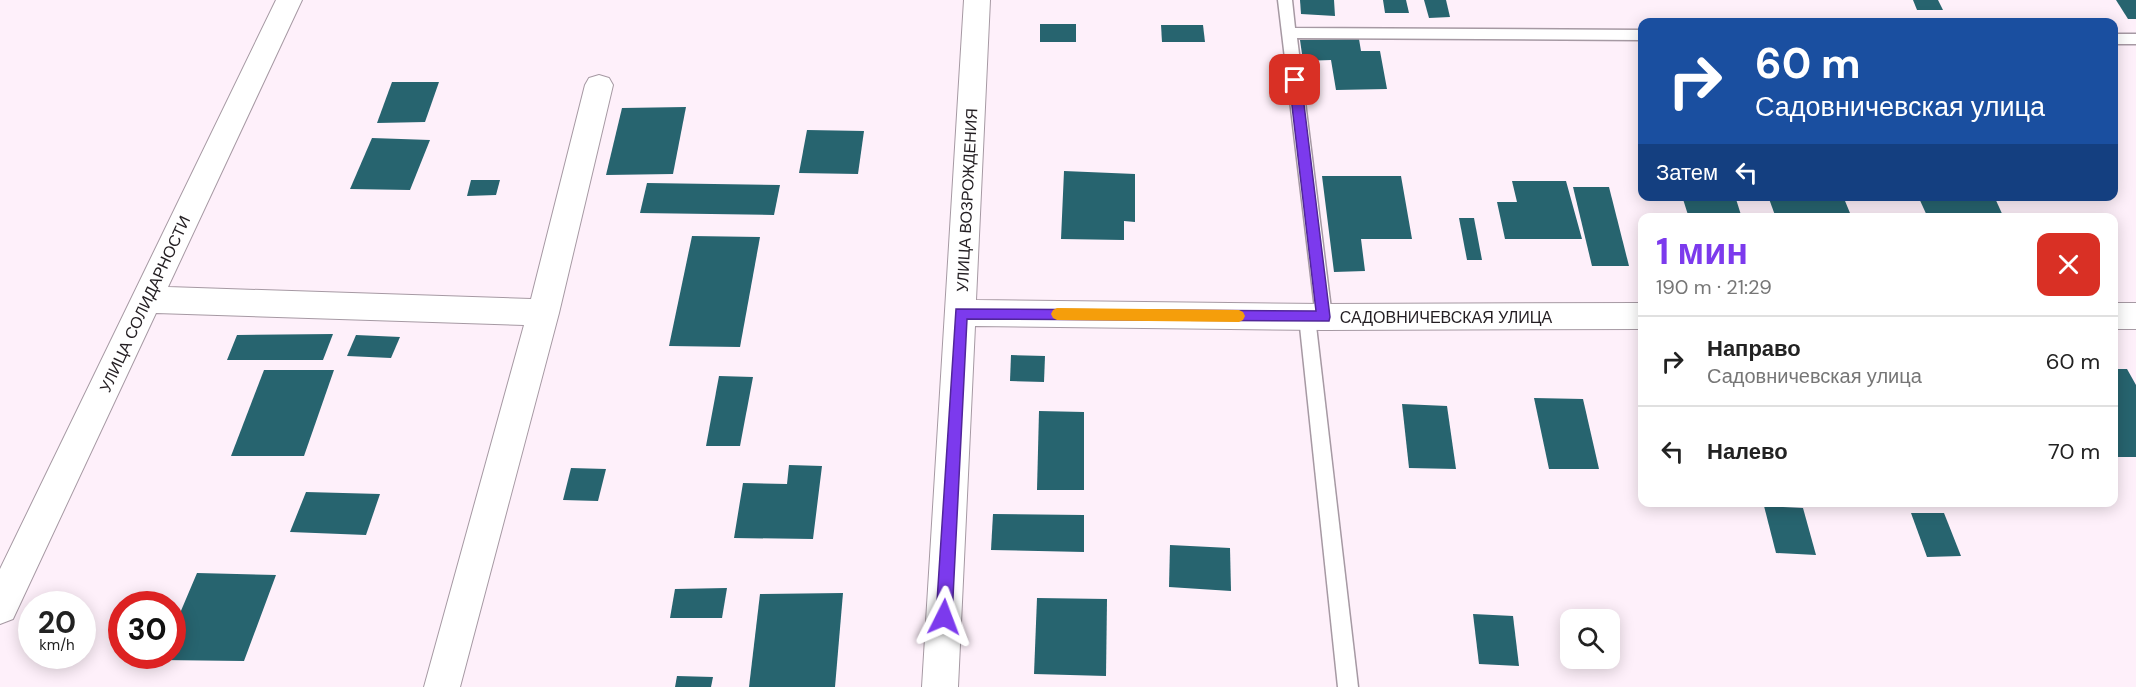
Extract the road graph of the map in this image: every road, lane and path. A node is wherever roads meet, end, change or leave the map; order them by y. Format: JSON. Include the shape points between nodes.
{"nodes":[{"id":1,"x":289,"y":0,"type":"edge"},
{"id":2,"x":977,"y":0,"type":"edge"},
{"id":3,"x":1285,"y":0,"type":"edge"},
{"id":4,"x":1289,"y":33,"type":"junction"},
{"id":5,"x":1638,"y":35,"type":"edge"},
{"id":6,"x":2118,"y":39,"type":"edge"},
{"id":7,"x":2136,"y":39,"type":"edge"},
{"id":8,"x":599,"y":85,"type":"dead end"},
{"id":9,"x":147,"y":299,"type":"junction"},
{"id":10,"x":543,"y":313,"type":"junction"},
{"id":11,"x":961,"y":313,"type":"junction"},
{"id":12,"x":1638,"y":316,"type":"edge"},
{"id":13,"x":2118,"y":316,"type":"edge"},
{"id":14,"x":2136,"y":316,"type":"edge"},
{"id":15,"x":1315,"y":317,"type":"junction"},
{"id":16,"x":0,"y":607,"type":"edge"},
{"id":17,"x":442,"y":687,"type":"edge"},
{"id":18,"x":940,"y":687,"type":"edge"},
{"id":19,"x":1348,"y":687,"type":"edge"}],
"edges":[{"from":1,"to":9,"type":"street","name":"УЛИЦА СОЛИДАРНОСТИ"},
{"from":2,"to":11,"type":"street","name":"УЛИЦА ВОЗРОЖДЕНИЯ"},
{"from":3,"to":4,"type":"lane"},
{"from":4,"to":5,"type":"lane"},
{"from":4,"to":15,"type":"lane"},
{"from":6,"to":7,"type":"lane"},
{"from":8,"to":10,"type":"street"},
{"from":9,"to":10,"type":"street"},
{"from":9,"to":16,"type":"street","name":"УЛИЦА СОЛИДАРНОСТИ"},
{"from":10,"to":17,"type":"street"},
{"from":11,"to":15,"type":"street","name":"САДОВНИЧЕВСКАЯ УЛИЦА"},
{"from":11,"to":18,"type":"street","name":"УЛИЦА ВОЗРОЖДЕНИЯ"},
{"from":12,"to":15,"type":"street","name":"САДОВНИЧЕВСКАЯ УЛИЦА"},
{"from":13,"to":14,"type":"street"},
{"from":15,"to":19,"type":"lane"}]}
